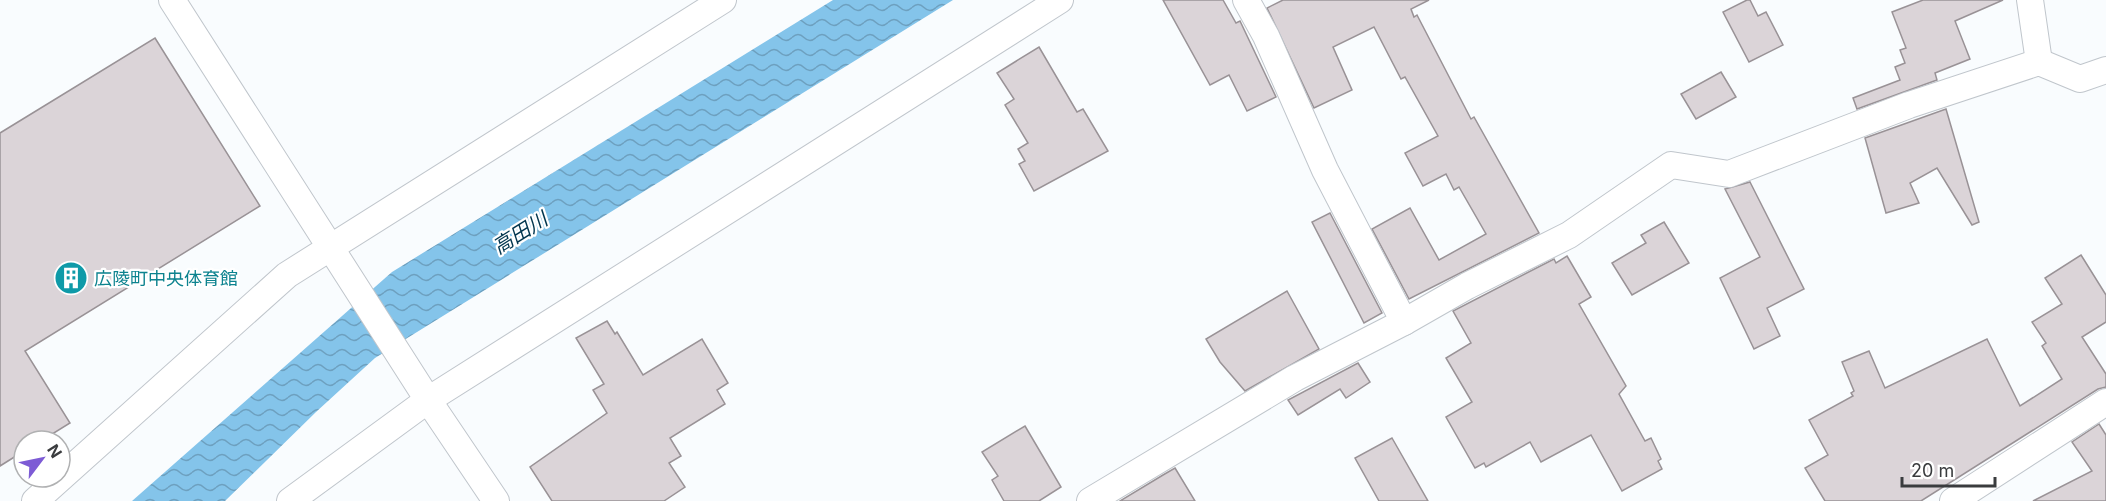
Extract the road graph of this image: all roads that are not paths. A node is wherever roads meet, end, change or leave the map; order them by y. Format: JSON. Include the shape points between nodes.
{"nodes":[{"id":1,"x":172,"y":0,"type":"edge"},
{"id":2,"x":723,"y":0,"type":"edge"},
{"id":3,"x":1060,"y":0,"type":"edge"},
{"id":4,"x":1246,"y":0,"type":"edge"},
{"id":5,"x":2030,"y":0,"type":"edge"},
{"id":6,"x":2039,"y":63,"type":"junction"},
{"id":7,"x":2106,"y":70,"type":"edge"},
{"id":8,"x":335,"y":253,"type":"junction"},
{"id":9,"x":1404,"y":322,"type":"junction"},
{"id":10,"x":424,"y":394,"type":"junction"},
{"id":11,"x":2106,"y":402,"type":"edge"},
{"id":12,"x":35,"y":501,"type":"edge"},
{"id":13,"x":290,"y":501,"type":"edge"},
{"id":14,"x":496,"y":501,"type":"edge"},
{"id":15,"x":1090,"y":501,"type":"edge"},
{"id":16,"x":1953,"y":501,"type":"edge"}],
"edges":[{"from":1,"to":8,"type":"street"},
{"from":2,"to":8,"type":"street"},
{"from":3,"to":10,"type":"street"},
{"from":4,"to":9,"type":"street","via":[[1325,170]]},
{"from":5,"to":6,"type":"street"},
{"from":6,"to":7,"type":"street","via":[[2080,79]]},
{"from":6,"to":9,"type":"street","via":[[1909,105],[1728,174],[1671,165],[1569,235]]},
{"from":8,"to":10,"type":"street"},
{"from":8,"to":12,"type":"street","via":[[287,275]]},
{"from":9,"to":15,"type":"street","via":[[1295,378]]},
{"from":10,"to":13,"type":"street"},
{"from":10,"to":14,"type":"street"},
{"from":11,"to":16,"type":"street"}]}
